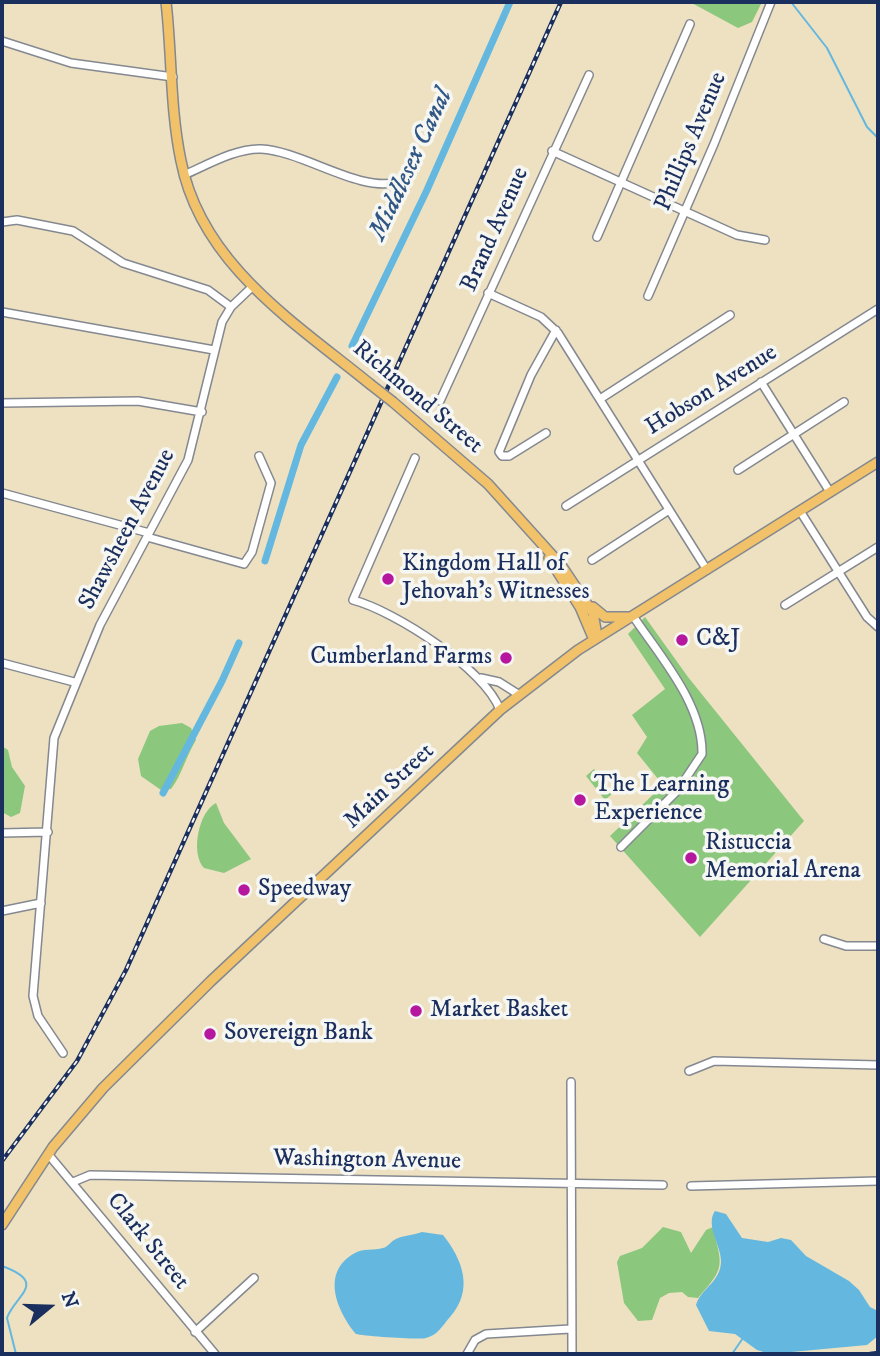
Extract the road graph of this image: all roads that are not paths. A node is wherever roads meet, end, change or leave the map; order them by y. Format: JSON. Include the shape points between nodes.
{"nodes":[{"id":1,"x":166,"y":2,"type":"edge"},
{"id":2,"x":771,"y":2,"type":"edge"},
{"id":3,"x":690,"y":24,"type":"dead end"},
{"id":4,"x":2,"y":41,"type":"edge"},
{"id":5,"x":589,"y":75,"type":"dead end"},
{"id":6,"x":173,"y":77,"type":"junction"},
{"id":7,"x":552,"y":151,"type":"junction"},
{"id":8,"x":184,"y":175,"type":"junction"},
{"id":9,"x":398,"y":181,"type":"dead end"},
{"id":10,"x":619,"y":182,"type":"junction"},
{"id":11,"x":684,"y":212,"type":"junction"},
{"id":12,"x":2,"y":222,"type":"edge"},
{"id":13,"x":597,"y":237,"type":"dead end"},
{"id":14,"x":765,"y":240,"type":"dead end"},
{"id":15,"x":252,"y":287,"type":"junction"},
{"id":16,"x":488,"y":293,"type":"junction"},
{"id":17,"x":648,"y":296,"type":"dead end"},
{"id":18,"x":231,"y":307,"type":"junction"},
{"id":19,"x":878,"y":309,"type":"edge"},
{"id":20,"x":2,"y":312,"type":"edge"},
{"id":21,"x":730,"y":315,"type":"dead end"},
{"id":22,"x":556,"y":330,"type":"junction"},
{"id":23,"x":214,"y":350,"type":"junction"},
{"id":24,"x":761,"y":382,"type":"junction"},
{"id":25,"x":600,"y":399,"type":"junction"},
{"id":26,"x":440,"y":401,"type":"dead end"},
{"id":27,"x":844,"y":402,"type":"dead end"},
{"id":28,"x":2,"y":403,"type":"edge"},
{"id":29,"x":202,"y":412,"type":"junction"},
{"id":30,"x":546,"y":433,"type":"dead end"},
{"id":31,"x":792,"y":435,"type":"junction"},
{"id":32,"x":258,"y":456,"type":"dead end"},
{"id":33,"x":415,"y":458,"type":"dead end"},
{"id":34,"x":638,"y":461,"type":"junction"},
{"id":35,"x":878,"y":462,"type":"edge"},
{"id":36,"x":738,"y":470,"type":"dead end"},
{"id":37,"x":830,"y":492,"type":"junction"},
{"id":38,"x":2,"y":493,"type":"edge"},
{"id":39,"x":566,"y":506,"type":"dead end"},
{"id":40,"x":669,"y":510,"type":"junction"},
{"id":41,"x":800,"y":511,"type":"junction"},
{"id":42,"x":148,"y":535,"type":"junction"},
{"id":43,"x":878,"y":547,"type":"edge"},
{"id":44,"x":545,"y":550,"type":"junction"},
{"id":45,"x":593,"y":560,"type":"dead end"},
{"id":46,"x":707,"y":570,"type":"junction"},
{"id":47,"x":839,"y":572,"type":"junction"},
{"id":48,"x":586,"y":599,"type":"junction"},
{"id":49,"x":785,"y":605,"type":"dead end"},
{"id":50,"x":633,"y":616,"type":"junction"},
{"id":51,"x":878,"y":626,"type":"edge"},
{"id":52,"x":594,"y":640,"type":"junction"},
{"id":53,"x":2,"y":663,"type":"edge"},
{"id":54,"x":480,"y":678,"type":"junction"},
{"id":55,"x":74,"y":682,"type":"junction"},
{"id":56,"x":518,"y":694,"type":"junction"},
{"id":57,"x":500,"y":710,"type":"junction"},
{"id":58,"x":48,"y":832,"type":"junction"},
{"id":59,"x":2,"y":833,"type":"edge"},
{"id":60,"x":621,"y":847,"type":"dead end"},
{"id":61,"x":41,"y":903,"type":"junction"},
{"id":62,"x":2,"y":911,"type":"edge"},
{"id":63,"x":824,"y":939,"type":"dead end"},
{"id":64,"x":878,"y":946,"type":"edge"},
{"id":65,"x":63,"y":1053,"type":"dead end"},
{"id":66,"x":878,"y":1065,"type":"edge"},
{"id":67,"x":690,"y":1071,"type":"dead end"},
{"id":68,"x":571,"y":1082,"type":"dead end"},
{"id":69,"x":48,"y":1154,"type":"junction"},
{"id":70,"x":878,"y":1181,"type":"edge"},
{"id":71,"x":74,"y":1182,"type":"junction"},
{"id":72,"x":570,"y":1184,"type":"junction"},
{"id":73,"x":663,"y":1185,"type":"dead end"},
{"id":74,"x":691,"y":1186,"type":"dead end"},
{"id":75,"x":2,"y":1225,"type":"edge"},
{"id":76,"x":254,"y":1278,"type":"dead end"},
{"id":77,"x":570,"y":1329,"type":"junction"},
{"id":78,"x":195,"y":1332,"type":"junction"},
{"id":79,"x":215,"y":1354,"type":"edge"},
{"id":80,"x":467,"y":1354,"type":"edge"},
{"id":81,"x":572,"y":1354,"type":"edge"}],
"edges":[{"from":1,"to":6,"type":"main road"},
{"from":2,"to":11,"type":"street","name":"Phillips Avenue"},
{"from":3,"to":10,"type":"street"},
{"from":4,"to":6,"type":"street","via":[[71,64]]},
{"from":5,"to":7,"type":"street","name":"Brand Avenue"},
{"from":6,"to":8,"type":"main road"},
{"from":7,"to":10,"type":"street"},
{"from":7,"to":16,"type":"street","name":"Brand Avenue"},
{"from":8,"to":9,"type":"street","via":[[245,151],[263,149],[377,183]]},
{"from":8,"to":15,"type":"main road","via":[[208,231]]},
{"from":10,"to":11,"type":"street"},
{"from":10,"to":13,"type":"street"},
{"from":11,"to":14,"type":"street","via":[[747,239]]},
{"from":11,"to":17,"type":"street","name":"Phillips Avenue"},
{"from":12,"to":18,"type":"street","via":[[17,220],[73,231],[123,263],[208,290]]},
{"from":15,"to":18,"type":"street","name":"Shawsheen Avenue"},
{"from":15,"to":44,"type":"main road","name":"Richmond Street","bridge":true,"via":[[488,484]]},
{"from":16,"to":22,"type":"street","via":[[541,317]]},
{"from":16,"to":26,"type":"street","name":"Brand Avenue"},
{"from":18,"to":23,"type":"street","name":"Shawsheen Avenue"},
{"from":19,"to":24,"type":"street","name":"Hobson Avenue"},
{"from":20,"to":23,"type":"street"},
{"from":21,"to":25,"type":"street"},
{"from":22,"to":25,"type":"street"},
{"from":22,"to":30,"type":"street","via":[[499,445],[500,454],[513,454]]},
{"from":23,"to":29,"type":"street","name":"Shawsheen Avenue"},
{"from":24,"to":31,"type":"street"},
{"from":24,"to":34,"type":"street","name":"Hobson Avenue"},
{"from":25,"to":34,"type":"street"},
{"from":27,"to":31,"type":"street"},
{"from":28,"to":29,"type":"street","via":[[138,401]]},
{"from":29,"to":42,"type":"street","name":"Shawsheen Avenue","via":[[183,471]]},
{"from":31,"to":36,"type":"street"},
{"from":31,"to":37,"type":"street"},
{"from":32,"to":42,"type":"street","via":[[271,485],[257,537],[244,564]]},
{"from":33,"to":54,"type":"street","via":[[353,600],[387,612]]},
{"from":34,"to":39,"type":"street","name":"Hobson Avenue"},
{"from":34,"to":40,"type":"street"},
{"from":35,"to":37,"type":"main road","name":"Main Street"},
{"from":37,"to":41,"type":"main road","name":"Main Street"},
{"from":38,"to":42,"type":"street"},
{"from":40,"to":45,"type":"street"},
{"from":40,"to":46,"type":"street"},
{"from":41,"to":46,"type":"main road","name":"Main Street"},
{"from":41,"to":47,"type":"street"},
{"from":42,"to":55,"type":"street","name":"Shawsheen Avenue"},
{"from":43,"to":47,"type":"street"},
{"from":44,"to":48,"type":"main road","name":"Richmond Street"},
{"from":44,"to":52,"type":"main road","name":"Richmond Street"},
{"from":46,"to":50,"type":"main road","name":"Main Street"},
{"from":47,"to":49,"type":"street"},
{"from":47,"to":51,"type":"street","via":[[867,617]]},
{"from":48,"to":50,"type":"main road","via":[[605,617]]},
{"from":48,"to":52,"type":"main road","name":"Richmond Street","via":[[596,625]]},
{"from":50,"to":52,"type":"main road","name":"Main Street"},
{"from":50,"to":60,"type":"street","via":[[687,700],[702,754],[678,790]]},
{"from":52,"to":56,"type":"main road","name":"Main Street"},
{"from":53,"to":55,"type":"street"},
{"from":54,"to":56,"type":"street","via":[[499,682]]},
{"from":54,"to":57,"type":"street"},
{"from":55,"to":58,"type":"street","name":"Shawsheen Avenue","via":[[52,748]]},
{"from":56,"to":57,"type":"main road","name":"Main Street"},
{"from":57,"to":69,"type":"main road","name":"Main Street","via":[[160,1030],[92,1099]]},
{"from":58,"to":59,"type":"street"},
{"from":58,"to":61,"type":"street","name":"Shawsheen Avenue"},
{"from":61,"to":62,"type":"street"},
{"from":61,"to":65,"type":"street","name":"Shawsheen Avenue","via":[[33,996],[38,1016]]},
{"from":63,"to":64,"type":"street","via":[[846,946]]},
{"from":66,"to":67,"type":"street","via":[[714,1061]]},
{"from":68,"to":72,"type":"street"},
{"from":69,"to":71,"type":"street","name":"Clark Street"},
{"from":69,"to":75,"type":"main road","name":"Main Street"},
{"from":70,"to":74,"type":"street"},
{"from":71,"to":72,"type":"street","name":"Washington Avenue","via":[[90,1175]]},
{"from":71,"to":78,"type":"street","name":"Clark Street"},
{"from":72,"to":73,"type":"street","name":"Washington Avenue"},
{"from":72,"to":77,"type":"street"},
{"from":76,"to":78,"type":"street"},
{"from":77,"to":80,"type":"street","via":[[486,1334],[475,1340]]},
{"from":77,"to":81,"type":"street"},
{"from":78,"to":79,"type":"street","name":"Clark Street"}]}
